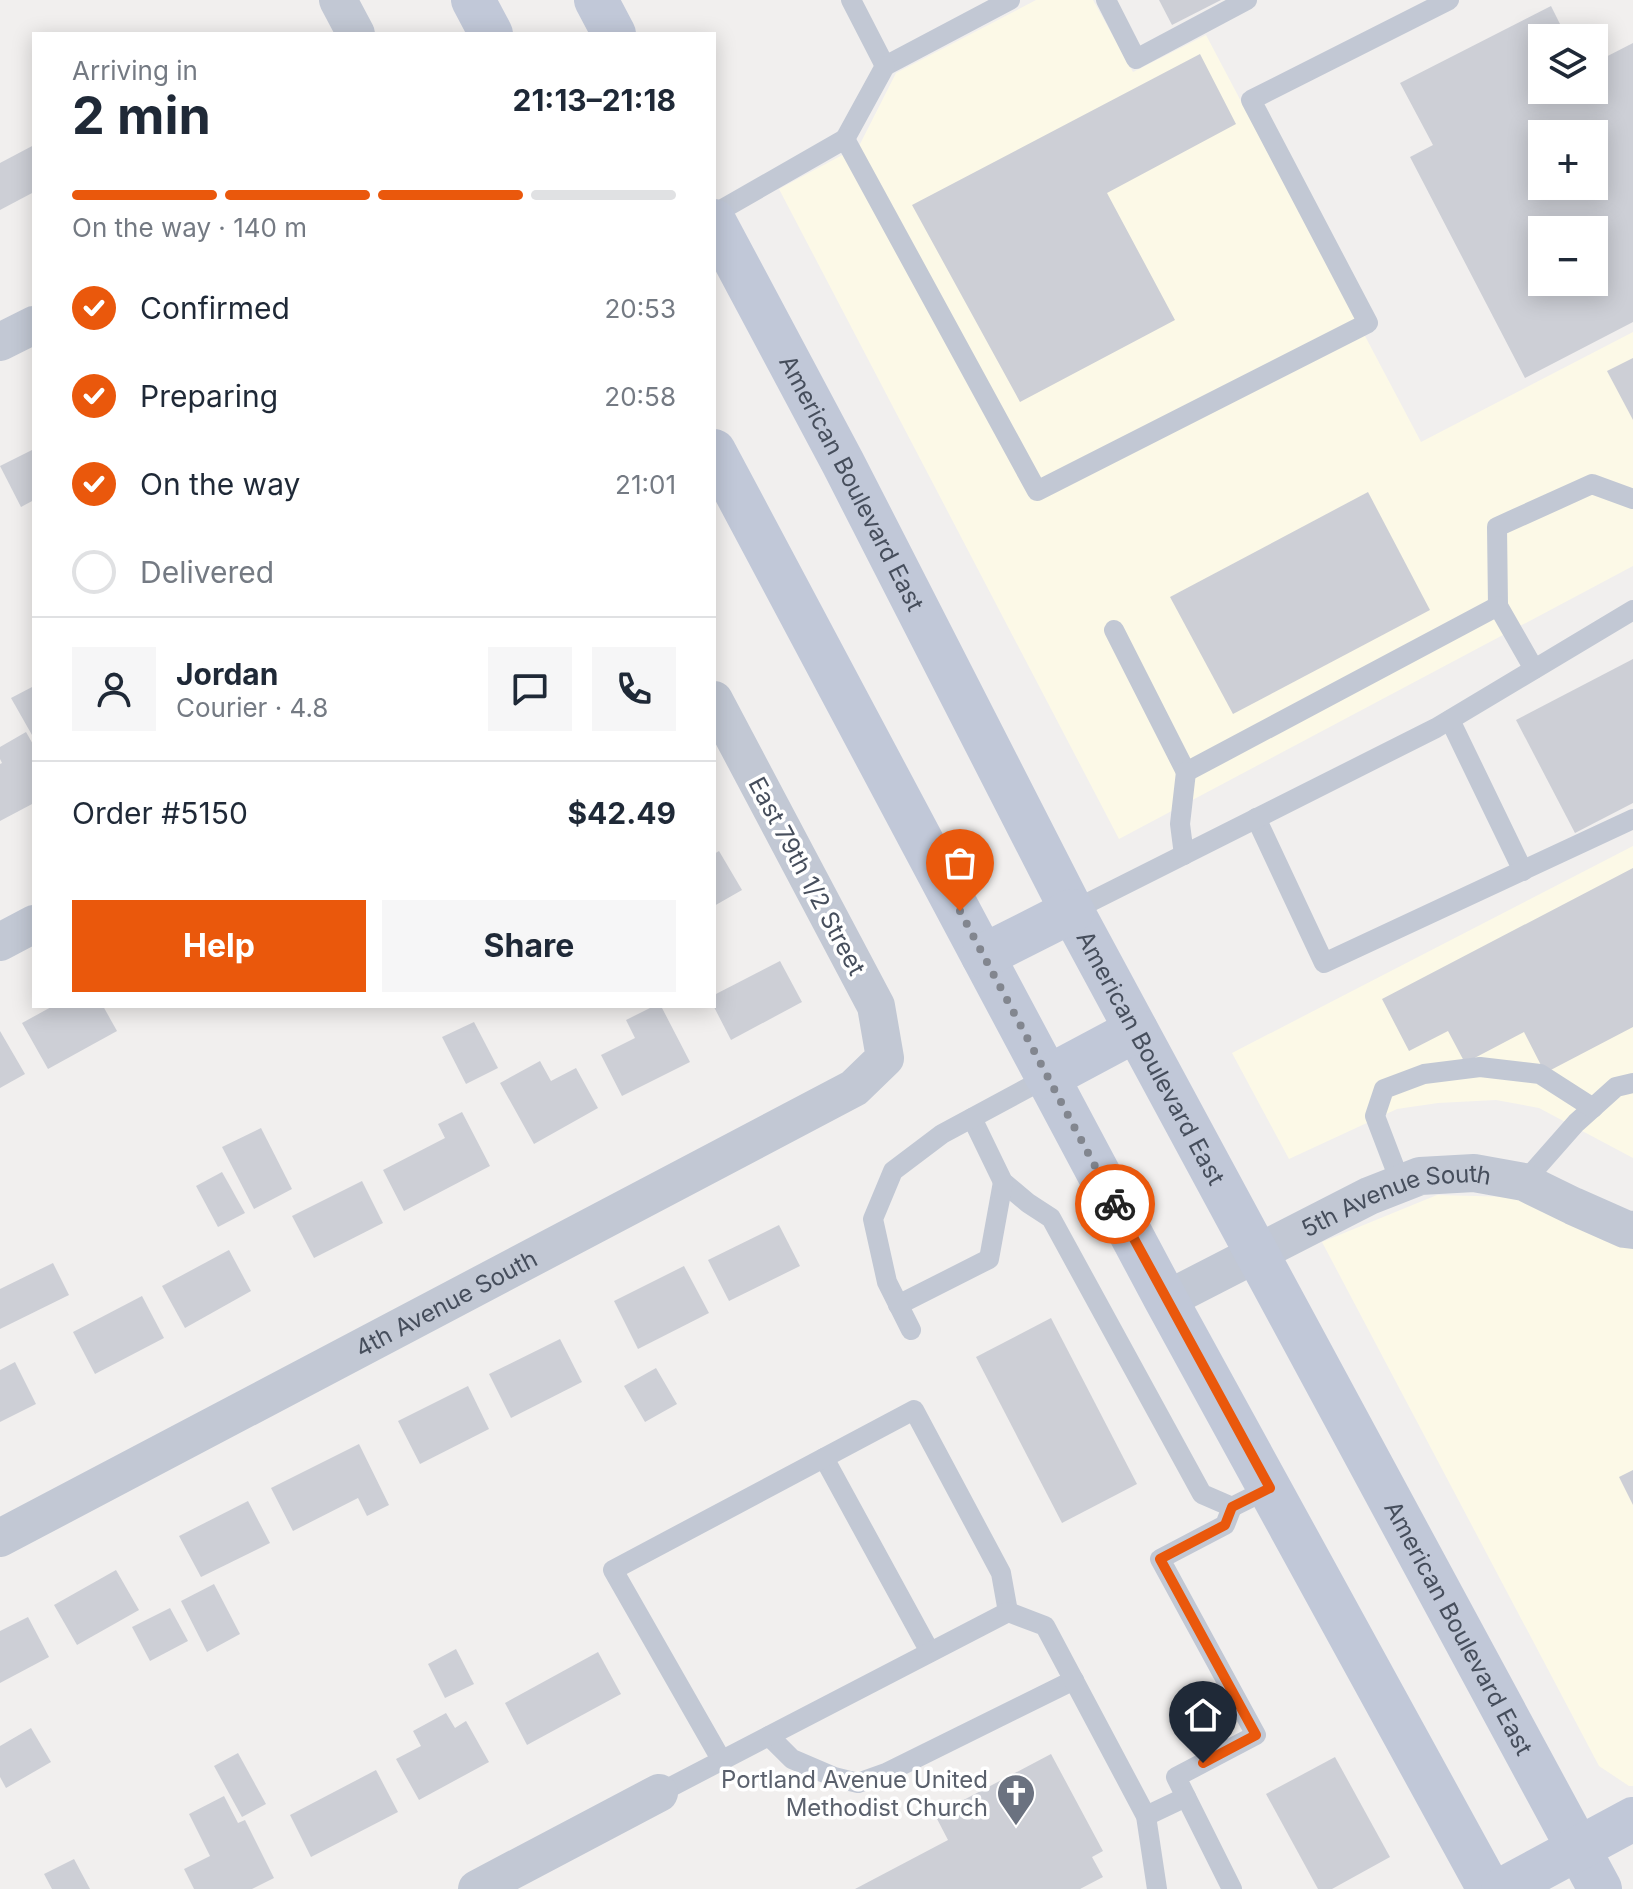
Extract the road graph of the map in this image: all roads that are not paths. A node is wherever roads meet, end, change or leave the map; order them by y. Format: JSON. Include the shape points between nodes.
{"nodes":[{"id":1,"x":338,"y":0,"type":"edge"},
{"id":2,"x":473,"y":0,"type":"edge"},
{"id":3,"x":596,"y":0,"type":"edge"},
{"id":4,"x":851,"y":0,"type":"edge"},
{"id":5,"x":1010,"y":0,"type":"edge"},
{"id":6,"x":1106,"y":0,"type":"edge"},
{"id":7,"x":1247,"y":0,"type":"edge"},
{"id":8,"x":1449,"y":0,"type":"edge"},
{"id":9,"x":355,"y":32,"type":"edge"},
{"id":10,"x":490,"y":32,"type":"edge"},
{"id":11,"x":613,"y":32,"type":"edge"},
{"id":12,"x":885,"y":66,"type":"junction"},
{"id":13,"x":845,"y":139,"type":"junction"},
{"id":14,"x":716,"y":213,"type":"edge"},
{"id":15,"x":716,"y":225,"type":"edge"},
{"id":16,"x":32,"y":326,"type":"edge"},
{"id":17,"x":0,"y":342,"type":"edge"},
{"id":18,"x":716,"y":455,"type":"edge"},
{"id":19,"x":1633,"y":499,"type":"edge"},
{"id":20,"x":1498,"y":606,"type":"junction"},
{"id":21,"x":1633,"y":610,"type":"edge"},
{"id":22,"x":1114,"y":630,"type":"dead end"},
{"id":23,"x":1534,"y":669,"type":"junction"},
{"id":24,"x":716,"y":704,"type":"edge"},
{"id":25,"x":1450,"y":720,"type":"junction"},
{"id":26,"x":1186,"y":772,"type":"junction"},
{"id":27,"x":1256,"y":818,"type":"junction"},
{"id":28,"x":1633,"y":819,"type":"edge"},
{"id":29,"x":1184,"y":855,"type":"junction"},
{"id":30,"x":1523,"y":871,"type":"junction"},
{"id":31,"x":1072,"y":911,"type":"junction"},
{"id":32,"x":32,"y":925,"type":"edge"},
{"id":33,"x":0,"y":942,"type":"edge"},
{"id":34,"x":983,"y":956,"type":"junction"},
{"id":35,"x":1136,"y":1030,"type":"junction"},
{"id":36,"x":885,"y":1058,"type":"joint"},
{"id":37,"x":1048,"y":1077,"type":"junction"},
{"id":38,"x":1633,"y":1083,"type":"edge"},
{"id":39,"x":1593,"y":1108,"type":"junction"},
{"id":40,"x":972,"y":1118,"type":"junction"},
{"id":41,"x":1003,"y":1182,"type":"junction"},
{"id":42,"x":1524,"y":1182,"type":"junction"},
{"id":43,"x":1401,"y":1184,"type":"junction"},
{"id":44,"x":1633,"y":1230,"type":"edge"},
{"id":45,"x":1256,"y":1253,"type":"junction"},
{"id":46,"x":1166,"y":1300,"type":"junction"},
{"id":47,"x":898,"y":1305,"type":"junction"},
{"id":48,"x":911,"y":1330,"type":"dead end"},
{"id":49,"x":824,"y":1458,"type":"junction"},
{"id":50,"x":1270,"y":1488,"type":"junction"},
{"id":51,"x":1232,"y":1507,"type":"junction"},
{"id":52,"x":0,"y":1538,"type":"edge"},
{"id":53,"x":1008,"y":1612,"type":"junction"},
{"id":54,"x":930,"y":1652,"type":"junction"},
{"id":55,"x":1074,"y":1680,"type":"junction"},
{"id":56,"x":769,"y":1736,"type":"junction"},
{"id":57,"x":722,"y":1761,"type":"junction"},
{"id":58,"x":659,"y":1793,"type":"joint"},
{"id":59,"x":1186,"y":1797,"type":"junction"},
{"id":60,"x":1146,"y":1816,"type":"junction"},
{"id":61,"x":1633,"y":1819,"type":"edge"},
{"id":62,"x":1578,"y":1849,"type":"junction"},
{"id":63,"x":477,"y":1889,"type":"edge"},
{"id":64,"x":1157,"y":1889,"type":"edge"},
{"id":65,"x":1232,"y":1889,"type":"edge"},
{"id":66,"x":1489,"y":1889,"type":"edge"},
{"id":67,"x":1503,"y":1889,"type":"edge"},
{"id":68,"x":1600,"y":1889,"type":"edge"}],
"edges":[{"from":1,"to":9,"type":"street"},
{"from":2,"to":10,"type":"main road"},
{"from":3,"to":11,"type":"main road"},
{"from":4,"to":12,"type":"lane"},
{"from":5,"to":12,"type":"lane"},
{"from":6,"to":7,"type":"lane","via":[[1136,59]]},
{"from":8,"to":13,"type":"lane","via":[[1251,100],[1368,323],[1037,491]]},
{"from":12,"to":13,"type":"lane"},
{"from":13,"to":14,"type":"lane"},
{"from":15,"to":31,"type":"main road","name":"American Boulevard East"},
{"from":16,"to":17,"type":"street"},
{"from":18,"to":34,"type":"main road"},
{"from":19,"to":20,"type":"lane","via":[[1592,484],[1497,527]]},
{"from":20,"to":23,"type":"lane"},
{"from":20,"to":26,"type":"lane"},
{"from":21,"to":23,"type":"lane"},
{"from":22,"to":26,"type":"lane"},
{"from":23,"to":25,"type":"lane"},
{"from":24,"to":36,"type":"street","name":"East 79th 1/2 Street","via":[[876,1006]]},
{"from":25,"to":27,"type":"lane"},
{"from":25,"to":30,"type":"lane"},
{"from":26,"to":29,"type":"lane","via":[[1180,824]]},
{"from":27,"to":29,"type":"lane"},
{"from":27,"to":30,"type":"lane","via":[[1324,963]]},
{"from":28,"to":30,"type":"lane"},
{"from":29,"to":31,"type":"lane"},
{"from":31,"to":34,"type":"main road"},
{"from":31,"to":35,"type":"main road","name":"American Boulevard East"},
{"from":32,"to":33,"type":"street"},
{"from":34,"to":37,"type":"main road"},
{"from":35,"to":37,"type":"main road"},
{"from":35,"to":45,"type":"main road","name":"American Boulevard East"},
{"from":36,"to":52,"type":"street","name":"4th Avenue South","via":[[854,1088]]},
{"from":37,"to":40,"type":"lane"},
{"from":37,"to":46,"type":"main road"},
{"from":38,"to":39,"type":"lane","via":[[1616,1087]]},
{"from":39,"to":42,"type":"lane"},
{"from":39,"to":43,"type":"lane","via":[[1540,1074],[1480,1067],[1424,1074],[1384,1089],[1375,1116]]},
{"from":40,"to":41,"type":"lane"},
{"from":40,"to":47,"type":"lane","via":[[893,1171],[873,1219],[887,1282]]},
{"from":41,"to":47,"type":"lane","via":[[989,1259]]},
{"from":41,"to":51,"type":"lane","via":[[1051,1218],[1202,1494]]},
{"from":42,"to":43,"type":"street","name":"5th Avenue South","via":[[1474,1173],[1420,1176]]},
{"from":42,"to":44,"type":"street","name":"5th Avenue South"},
{"from":43,"to":45,"type":"street","name":"5th Avenue South"},
{"from":45,"to":46,"type":"street","name":"5th Avenue South"},
{"from":45,"to":62,"type":"main road","name":"American Boulevard East"},
{"from":46,"to":50,"type":"main road"},
{"from":47,"to":48,"type":"lane"},
{"from":49,"to":53,"type":"lane","via":[[914,1410],[1001,1573]]},
{"from":49,"to":54,"type":"lane"},
{"from":49,"to":57,"type":"lane","via":[[613,1570]]},
{"from":50,"to":51,"type":"lane"},
{"from":50,"to":66,"type":"main road"},
{"from":51,"to":59,"type":"lane","via":[[1225,1525],[1160,1559],[1256,1735],[1176,1777]]},
{"from":53,"to":54,"type":"lane"},
{"from":53,"to":55,"type":"lane","via":[[1045,1626]]},
{"from":54,"to":56,"type":"lane"},
{"from":55,"to":56,"type":"lane","via":[[858,1783],[792,1759]]},
{"from":55,"to":60,"type":"lane"},
{"from":56,"to":57,"type":"lane"},
{"from":57,"to":58,"type":"lane"},
{"from":58,"to":63,"type":"street"},
{"from":59,"to":60,"type":"lane"},
{"from":59,"to":65,"type":"lane"},
{"from":60,"to":64,"type":"lane"},
{"from":61,"to":62,"type":"main road"},
{"from":62,"to":67,"type":"main road"},
{"from":62,"to":68,"type":"main road","name":"American Boulevard East"}]}
